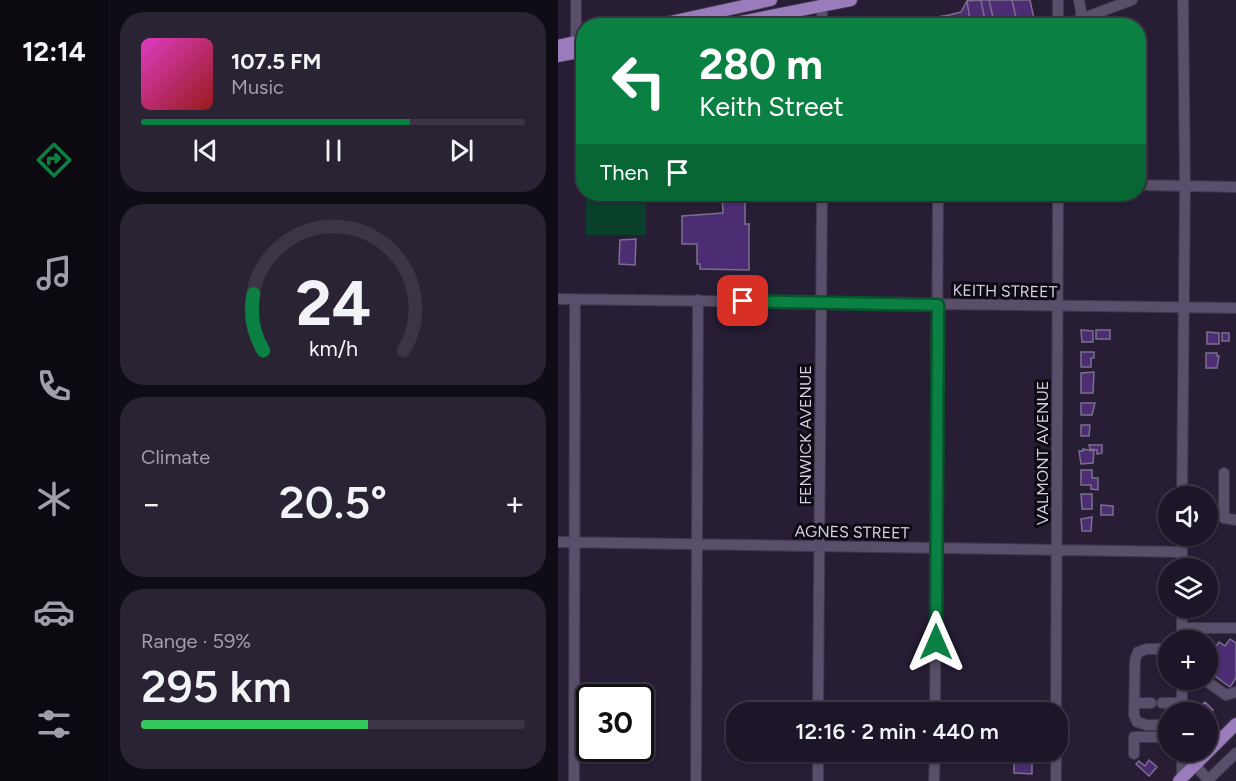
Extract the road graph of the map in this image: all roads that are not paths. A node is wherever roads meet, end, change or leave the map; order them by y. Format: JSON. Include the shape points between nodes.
{"nodes":[{"id":1,"x":576,"y":0,"type":"edge"},
{"id":2,"x":771,"y":0,"type":"edge"},
{"id":3,"x":851,"y":0,"type":"edge"},
{"id":4,"x":1058,"y":0,"type":"edge"},
{"id":5,"x":1079,"y":0,"type":"edge"},
{"id":6,"x":1132,"y":0,"type":"edge"},
{"id":7,"x":1183,"y":0,"type":"edge"},
{"id":8,"x":822,"y":3,"type":"edge"},
{"id":9,"x":578,"y":18,"type":"edge"},
{"id":10,"x":689,"y":18,"type":"edge"},
{"id":11,"x":755,"y":18,"type":"edge"},
{"id":12,"x":1059,"y":18,"type":"edge"},
{"id":13,"x":1082,"y":18,"type":"joint"},
{"id":14,"x":576,"y":44,"type":"edge"},
{"id":15,"x":558,"y":46,"type":"edge"},
{"id":16,"x":576,"y":46,"type":"edge"},
{"id":17,"x":558,"y":55,"type":"edge"},
{"id":18,"x":1146,"y":186,"type":"edge"},
{"id":19,"x":1185,"y":186,"type":"junction"},
{"id":20,"x":1236,"y":187,"type":"edge"},
{"id":21,"x":822,"y":201,"type":"edge"},
{"id":22,"x":938,"y":201,"type":"edge"},
{"id":23,"x":1058,"y":201,"type":"edge"},
{"id":24,"x":558,"y":299,"type":"edge"},
{"id":25,"x":575,"y":300,"type":"junction"},
{"id":26,"x":699,"y":300,"type":"junction"},
{"id":27,"x":821,"y":302,"type":"junction"},
{"id":28,"x":938,"y":305,"type":"junction"},
{"id":29,"x":1057,"y":306,"type":"junction"},
{"id":30,"x":1184,"y":307,"type":"junction"},
{"id":31,"x":1236,"y":308,"type":"edge"},
{"id":32,"x":1224,"y":473,"type":"dead end"},
{"id":33,"x":1182,"y":486,"type":"edge"},
{"id":34,"x":1236,"y":520,"type":"edge"},
{"id":35,"x":558,"y":542,"type":"edge"},
{"id":36,"x":575,"y":543,"type":"junction"},
{"id":37,"x":698,"y":544,"type":"junction"},
{"id":38,"x":820,"y":546,"type":"junction"},
{"id":39,"x":1182,"y":546,"type":"edge"},
{"id":40,"x":936,"y":549,"type":"junction"},
{"id":41,"x":1056,"y":549,"type":"junction"},
{"id":42,"x":1182,"y":552,"type":"junction"},
{"id":43,"x":1182,"y":558,"type":"edge"},
{"id":44,"x":1182,"y":618,"type":"edge"},
{"id":45,"x":1182,"y":628,"type":"joint"},
{"id":46,"x":1236,"y":628,"type":"edge"},
{"id":47,"x":1158,"y":649,"type":"edge"},
{"id":48,"x":1218,"y":689,"type":"edge"},
{"id":49,"x":1236,"y":692,"type":"edge"},
{"id":50,"x":818,"y":702,"type":"edge"},
{"id":51,"x":935,"y":702,"type":"edge"},
{"id":52,"x":1056,"y":702,"type":"edge"},
{"id":53,"x":1135,"y":703,"type":"junction"},
{"id":54,"x":1158,"y":703,"type":"edge"},
{"id":55,"x":1236,"y":724,"type":"edge"},
{"id":56,"x":1158,"y":725,"type":"edge"},
{"id":57,"x":1158,"y":737,"type":"edge"},
{"id":58,"x":1222,"y":738,"type":"junction"},
{"id":59,"x":1236,"y":753,"type":"edge"},
{"id":60,"x":1134,"y":754,"type":"dead end"},
{"id":61,"x":818,"y":762,"type":"edge"},
{"id":62,"x":934,"y":762,"type":"edge"},
{"id":63,"x":1056,"y":762,"type":"edge"},
{"id":64,"x":1181,"y":762,"type":"edge"},
{"id":65,"x":1195,"y":765,"type":"junction"},
{"id":66,"x":1180,"y":779,"type":"edge"},
{"id":67,"x":574,"y":781,"type":"edge"},
{"id":68,"x":696,"y":781,"type":"edge"},
{"id":69,"x":818,"y":781,"type":"edge"},
{"id":70,"x":934,"y":781,"type":"edge"},
{"id":71,"x":1056,"y":781,"type":"edge"}],
"edges":[{"from":1,"to":9,"type":"street"},
{"from":2,"to":10,"type":"main road"},
{"from":3,"to":8,"type":"main road"},
{"from":4,"to":12,"type":"street"},
{"from":5,"to":13,"type":"street"},
{"from":6,"to":13,"type":"street"},
{"from":7,"to":19,"type":"street"},
{"from":8,"to":11,"type":"main road"},
{"from":14,"to":15,"type":"main road"},
{"from":16,"to":17,"type":"main road"},
{"from":18,"to":19,"type":"street"},
{"from":19,"to":20,"type":"street"},
{"from":19,"to":30,"type":"street"},
{"from":21,"to":27,"type":"street","name":"FENWICK AVENUE"},
{"from":22,"to":28,"type":"street"},
{"from":23,"to":29,"type":"street","name":"VALMONT AVENUE"},
{"from":24,"to":25,"type":"street","name":"KEITH STREET"},
{"from":25,"to":26,"type":"street","name":"KEITH STREET"},
{"from":25,"to":36,"type":"street"},
{"from":26,"to":27,"type":"street","name":"KEITH STREET"},
{"from":26,"to":37,"type":"street"},
{"from":27,"to":28,"type":"street","name":"KEITH STREET"},
{"from":27,"to":38,"type":"street","name":"FENWICK AVENUE"},
{"from":28,"to":29,"type":"street","name":"KEITH STREET"},
{"from":28,"to":40,"type":"street"},
{"from":29,"to":30,"type":"street","name":"KEITH STREET"},
{"from":29,"to":41,"type":"street","name":"VALMONT AVENUE"},
{"from":30,"to":31,"type":"street","name":"KEITH STREET"},
{"from":30,"to":33,"type":"street"},
{"from":32,"to":34,"type":"street","via":[[1224,518]]},
{"from":35,"to":36,"type":"street","name":"AGNES STREET"},
{"from":36,"to":37,"type":"street","name":"AGNES STREET"},
{"from":36,"to":67,"type":"street"},
{"from":37,"to":38,"type":"street","name":"AGNES STREET"},
{"from":37,"to":68,"type":"street"},
{"from":38,"to":40,"type":"street","name":"AGNES STREET"},
{"from":38,"to":50,"type":"street","name":"FENWICK AVENUE"},
{"from":39,"to":42,"type":"street"},
{"from":40,"to":41,"type":"street","name":"AGNES STREET"},
{"from":40,"to":51,"type":"street"},
{"from":41,"to":42,"type":"street","name":"AGNES STREET"},
{"from":41,"to":52,"type":"street","name":"VALMONT AVENUE"},
{"from":42,"to":43,"type":"street"},
{"from":44,"to":45,"type":"street"},
{"from":45,"to":46,"type":"street"},
{"from":47,"to":53,"type":"street","via":[[1138,652]]},
{"from":48,"to":49,"type":"street","via":[[1226,695]]},
{"from":53,"to":54,"type":"street"},
{"from":53,"to":56,"type":"street","via":[[1137,722]]},
{"from":55,"to":58,"type":"main road"},
{"from":57,"to":60,"type":"street","via":[[1134,737]]},
{"from":58,"to":59,"type":"street"},
{"from":58,"to":65,"type":"main road"},
{"from":59,"to":65,"type":"street","via":[[1208,780]]},
{"from":61,"to":69,"type":"street"},
{"from":62,"to":70,"type":"street"},
{"from":63,"to":71,"type":"street"},
{"from":64,"to":66,"type":"street"},
{"from":65,"to":66,"type":"main road"}]}
